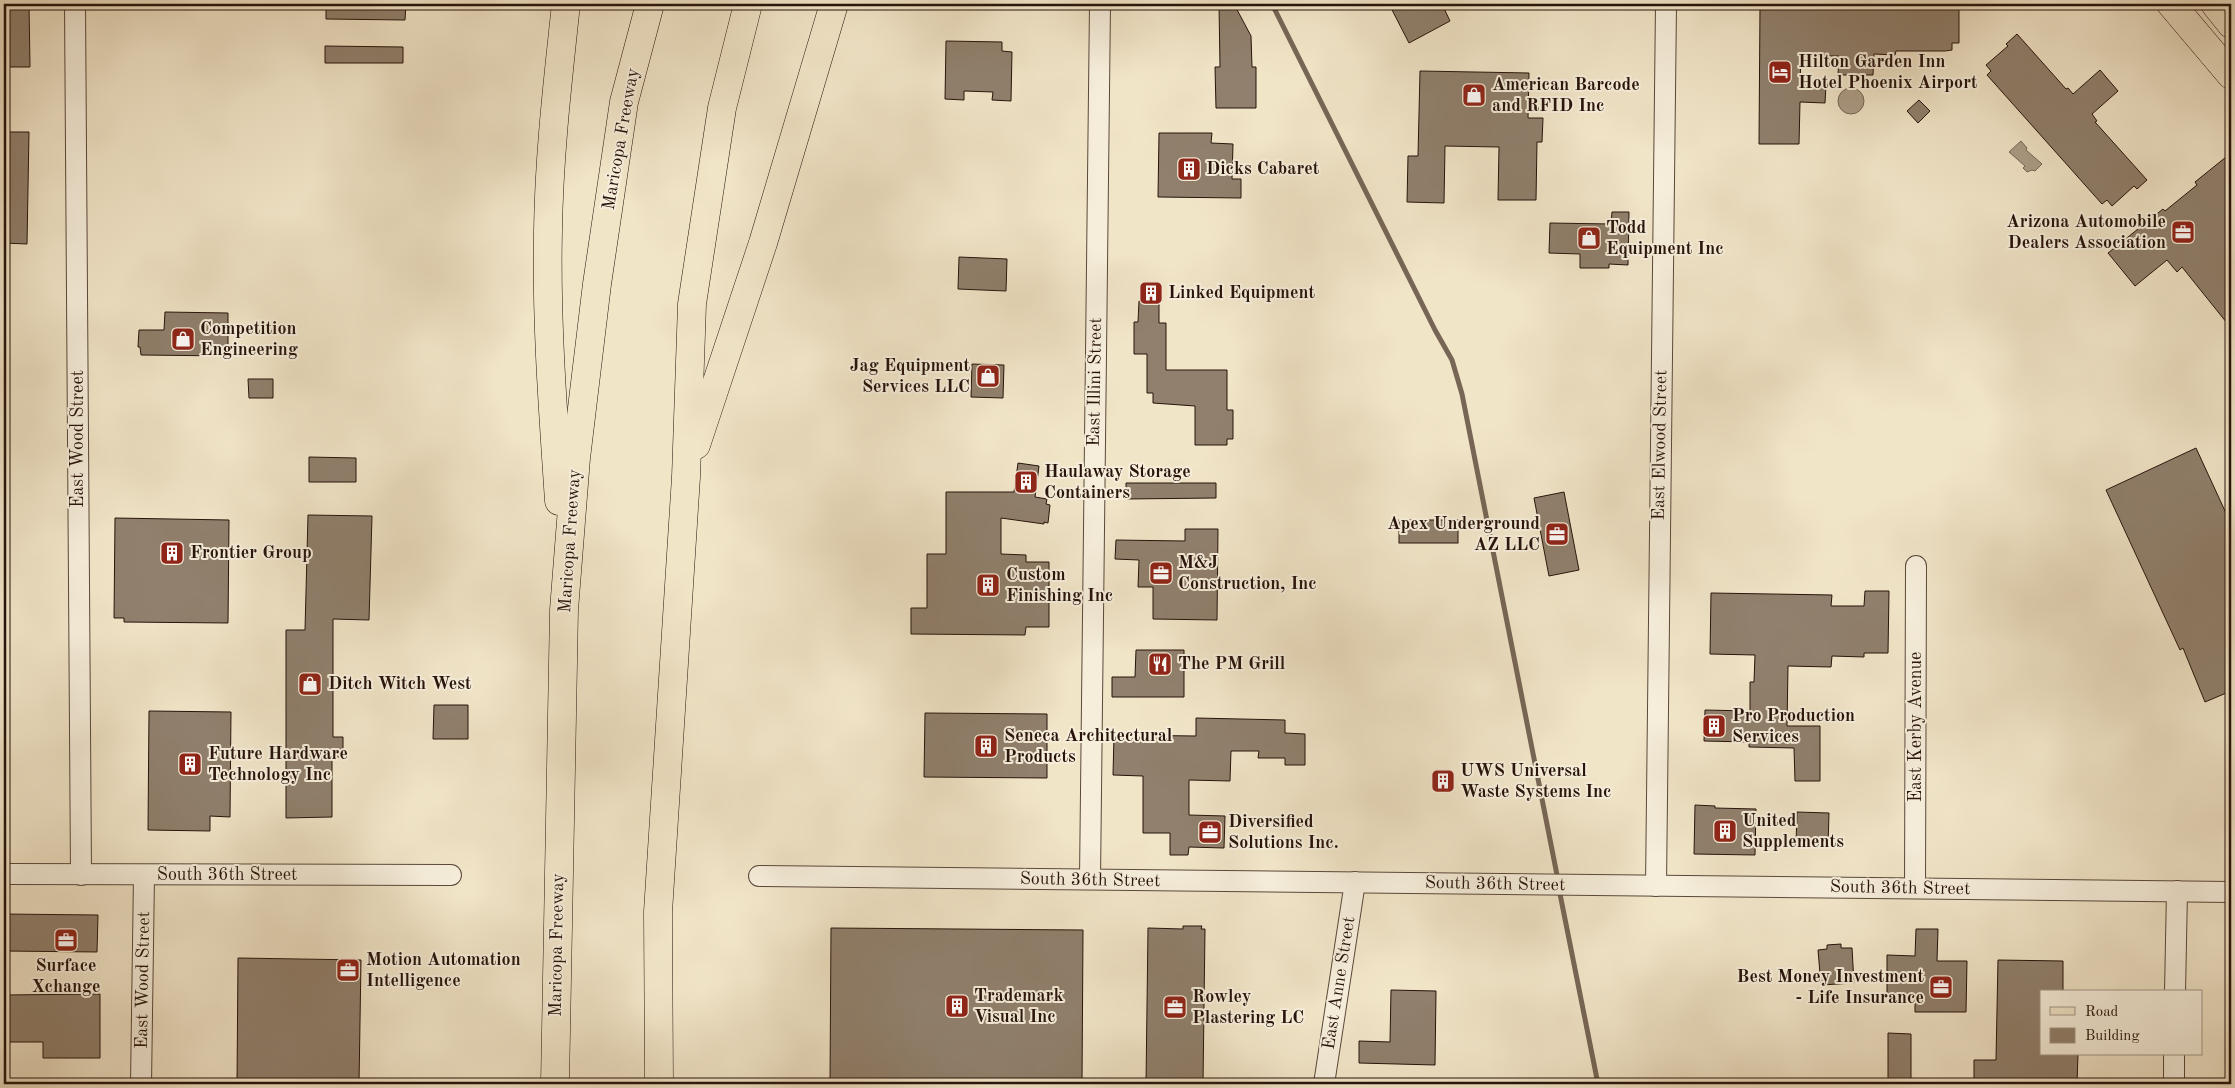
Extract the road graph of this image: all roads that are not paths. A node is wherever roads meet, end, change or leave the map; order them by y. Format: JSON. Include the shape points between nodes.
{"nodes":[{"id":1,"x":75,"y":4,"type":"edge"},
{"id":2,"x":566,"y":4,"type":"edge"},
{"id":3,"x":650,"y":4,"type":"edge"},
{"id":4,"x":748,"y":4,"type":"edge"},
{"id":5,"x":834,"y":4,"type":"edge"},
{"id":6,"x":1100,"y":4,"type":"edge"},
{"id":7,"x":1666,"y":4,"type":"edge"},
{"id":8,"x":2171,"y":4,"type":"edge"},
{"id":9,"x":2215,"y":4,"type":"edge"},
{"id":10,"x":2231,"y":24,"type":"edge"},
{"id":11,"x":2231,"y":76,"type":"edge"},
{"id":12,"x":686,"y":477,"type":"junction"},
{"id":13,"x":1916,"y":566,"type":"dead end"},
{"id":14,"x":565,"y":591,"type":"junction"},
{"id":15,"x":4,"y":874,"type":"edge"},
{"id":16,"x":81,"y":875,"type":"junction"},
{"id":17,"x":144,"y":875,"type":"junction"},
{"id":18,"x":451,"y":875,"type":"dead end"},
{"id":19,"x":759,"y":876,"type":"dead end"},
{"id":20,"x":1090,"y":879,"type":"junction"},
{"id":21,"x":1355,"y":882,"type":"junction"},
{"id":22,"x":1656,"y":886,"type":"junction"},
{"id":23,"x":1915,"y":888,"type":"junction"},
{"id":24,"x":2177,"y":891,"type":"junction"},
{"id":25,"x":2231,"y":892,"type":"edge"},
{"id":26,"x":2175,"y":990,"type":"edge"},
{"id":27,"x":2174,"y":1056,"type":"edge"},
{"id":28,"x":141,"y":1084,"type":"edge"},
{"id":29,"x":556,"y":1084,"type":"edge"},
{"id":30,"x":658,"y":1084,"type":"edge"},
{"id":31,"x":1324,"y":1084,"type":"edge"},
{"id":32,"x":2174,"y":1084,"type":"edge"}],
"edges":[{"from":1,"to":16,"type":"street","name":"East Wood Street"},
{"from":2,"to":14,"type":"main road","via":[[557,81],[547,278]]},
{"from":3,"to":14,"type":"main road","name":"Maricopa Freeway","via":[[624,102],[596,284]]},
{"from":4,"to":12,"type":"main road","via":[[722,108],[692,304]]},
{"from":5,"to":12,"type":"main road","via":[[763,243]]},
{"from":6,"to":20,"type":"street","name":"East Illini Street"},
{"from":7,"to":22,"type":"street","name":"East Elwood Street"},
{"from":8,"to":11,"type":"main road"},
{"from":9,"to":10,"type":"main road"},
{"from":12,"to":30,"type":"main road","via":[[658,912]]},
{"from":13,"to":23,"type":"street","name":"East Kerby Avenue"},
{"from":14,"to":29,"type":"main road","name":"Maricopa Freeway"},
{"from":15,"to":16,"type":"street","name":"South 36th Street"},
{"from":16,"to":17,"type":"street","name":"South 36th Street"},
{"from":17,"to":18,"type":"street","name":"South 36th Street"},
{"from":17,"to":28,"type":"street","name":"East Wood Street"},
{"from":19,"to":20,"type":"street","name":"South 36th Street"},
{"from":20,"to":21,"type":"street","name":"South 36th Street"},
{"from":21,"to":22,"type":"street","name":"South 36th Street"},
{"from":21,"to":31,"type":"street","name":"East Anne Street"},
{"from":22,"to":23,"type":"street","name":"South 36th Street"},
{"from":23,"to":24,"type":"street","name":"South 36th Street"},
{"from":24,"to":25,"type":"street","name":"South 36th Street"},
{"from":24,"to":26,"type":"street"},
{"from":27,"to":32,"type":"street"}]}
